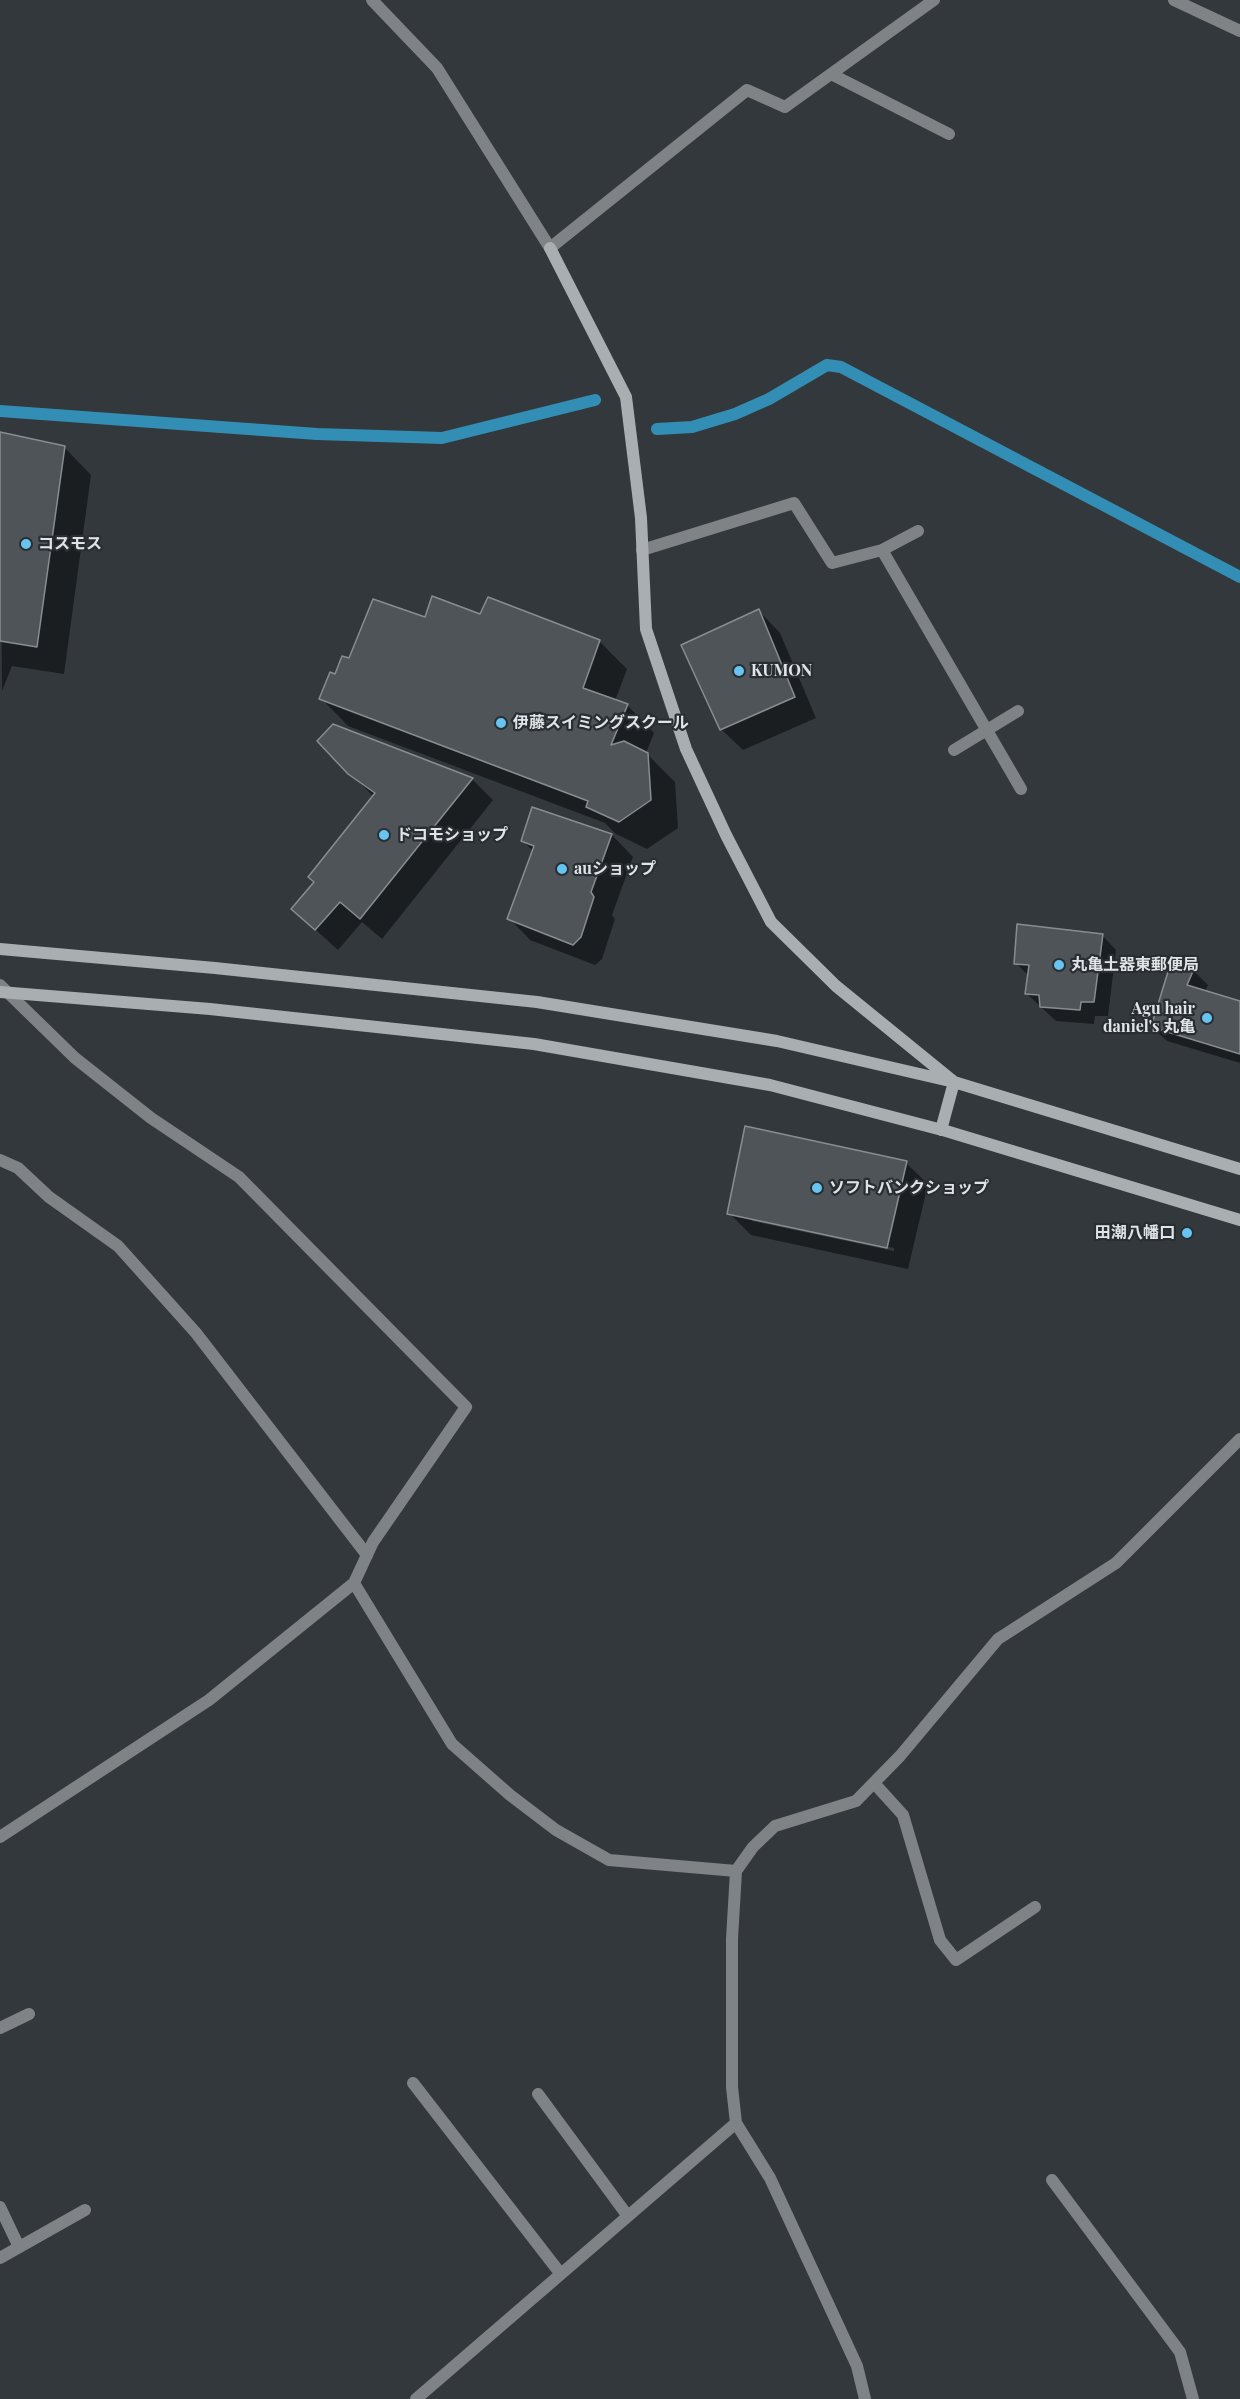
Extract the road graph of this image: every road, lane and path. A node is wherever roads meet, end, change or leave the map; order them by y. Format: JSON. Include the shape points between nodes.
{"nodes":[{"id":1,"x":372,"y":0,"type":"edge"},
{"id":2,"x":934,"y":0,"type":"edge"},
{"id":3,"x":1174,"y":0,"type":"edge"},
{"id":4,"x":1240,"y":31,"type":"edge"},
{"id":5,"x":831,"y":74,"type":"junction"},
{"id":6,"x":949,"y":134,"type":"dead end"},
{"id":7,"x":550,"y":248,"type":"junction"},
{"id":8,"x":918,"y":531,"type":"dead end"},
{"id":9,"x":642,"y":550,"type":"junction"},
{"id":10,"x":882,"y":550,"type":"junction"},
{"id":11,"x":1018,"y":711,"type":"dead end"},
{"id":12,"x":987,"y":730,"type":"junction"},
{"id":13,"x":954,"y":750,"type":"dead end"},
{"id":14,"x":1021,"y":789,"type":"dead end"},
{"id":15,"x":0,"y":949,"type":"edge"},
{"id":16,"x":3,"y":990,"type":"edge"},
{"id":17,"x":954,"y":1082,"type":"junction"},
{"id":18,"x":941,"y":1130,"type":"junction"},
{"id":19,"x":0,"y":1160,"type":"edge"},
{"id":20,"x":1240,"y":1170,"type":"edge"},
{"id":21,"x":1240,"y":1220,"type":"edge"},
{"id":22,"x":1240,"y":1439,"type":"edge"},
{"id":23,"x":367,"y":1555,"type":"junction"},
{"id":24,"x":354,"y":1583,"type":"junction"},
{"id":25,"x":874,"y":1783,"type":"junction"},
{"id":26,"x":1,"y":1833,"type":"edge"},
{"id":27,"x":736,"y":1871,"type":"junction"},
{"id":28,"x":1035,"y":1907,"type":"dead end"},
{"id":29,"x":29,"y":2014,"type":"dead end"},
{"id":30,"x":0,"y":2028,"type":"edge"},
{"id":31,"x":413,"y":2083,"type":"dead end"},
{"id":32,"x":538,"y":2094,"type":"dead end"},
{"id":33,"x":736,"y":2123,"type":"junction"},
{"id":34,"x":1052,"y":2180,"type":"dead end"},
{"id":35,"x":0,"y":2207,"type":"edge"},
{"id":36,"x":85,"y":2210,"type":"dead end"},
{"id":37,"x":627,"y":2215,"type":"junction"},
{"id":38,"x":19,"y":2247,"type":"junction"},
{"id":39,"x":0,"y":2258,"type":"edge"},
{"id":40,"x":560,"y":2273,"type":"junction"},
{"id":41,"x":416,"y":2399,"type":"edge"},
{"id":42,"x":865,"y":2399,"type":"edge"},
{"id":43,"x":1193,"y":2399,"type":"edge"}],
"edges":[{"from":1,"to":7,"type":"street","via":[[437,68]]},
{"from":2,"to":5,"type":"street"},
{"from":3,"to":4,"type":"street"},
{"from":5,"to":6,"type":"street"},
{"from":5,"to":7,"type":"street","via":[[785,107],[747,90]]},
{"from":7,"to":9,"type":"street","via":[[626,397]]},
{"from":8,"to":10,"type":"street"},
{"from":9,"to":10,"type":"street","via":[[794,503],[832,563]]},
{"from":9,"to":17,"type":"street","via":[[646,629],[686,749],[771,922],[836,986]]},
{"from":10,"to":12,"type":"street"},
{"from":11,"to":12,"type":"street"},
{"from":12,"to":13,"type":"street"},
{"from":12,"to":14,"type":"street"},
{"from":15,"to":17,"type":"street","via":[[537,1002],[777,1041]]},
{"from":16,"to":18,"type":"street","via":[[534,1044],[770,1085]]},
{"from":16,"to":23,"type":"street","via":[[75,1058],[151,1118],[239,1177],[466,1407]]},
{"from":17,"to":18,"type":"street"},
{"from":17,"to":20,"type":"street"},
{"from":18,"to":21,"type":"street"},
{"from":19,"to":23,"type":"street","via":[[18,1168],[49,1197],[118,1246],[196,1333]]},
{"from":22,"to":25,"type":"street","via":[[1116,1563],[998,1639]]},
{"from":23,"to":24,"type":"street"},
{"from":24,"to":26,"type":"street","via":[[209,1700]]},
{"from":24,"to":27,"type":"street","via":[[452,1744],[556,1830],[609,1860]]},
{"from":25,"to":27,"type":"street","via":[[856,1800],[776,1826],[753,1847]]},
{"from":25,"to":28,"type":"street","via":[[903,1815],[940,1940],[956,1960]]},
{"from":27,"to":33,"type":"street","via":[[732,1939],[732,2087]]},
{"from":29,"to":30,"type":"street"},
{"from":31,"to":40,"type":"street"},
{"from":32,"to":37,"type":"street"},
{"from":33,"to":37,"type":"street"},
{"from":33,"to":42,"type":"street","via":[[771,2178],[858,2366]]},
{"from":34,"to":43,"type":"street","via":[[1180,2352]]},
{"from":35,"to":38,"type":"street"},
{"from":36,"to":38,"type":"street"},
{"from":37,"to":40,"type":"street"},
{"from":38,"to":39,"type":"street"},
{"from":40,"to":41,"type":"street"}]}
